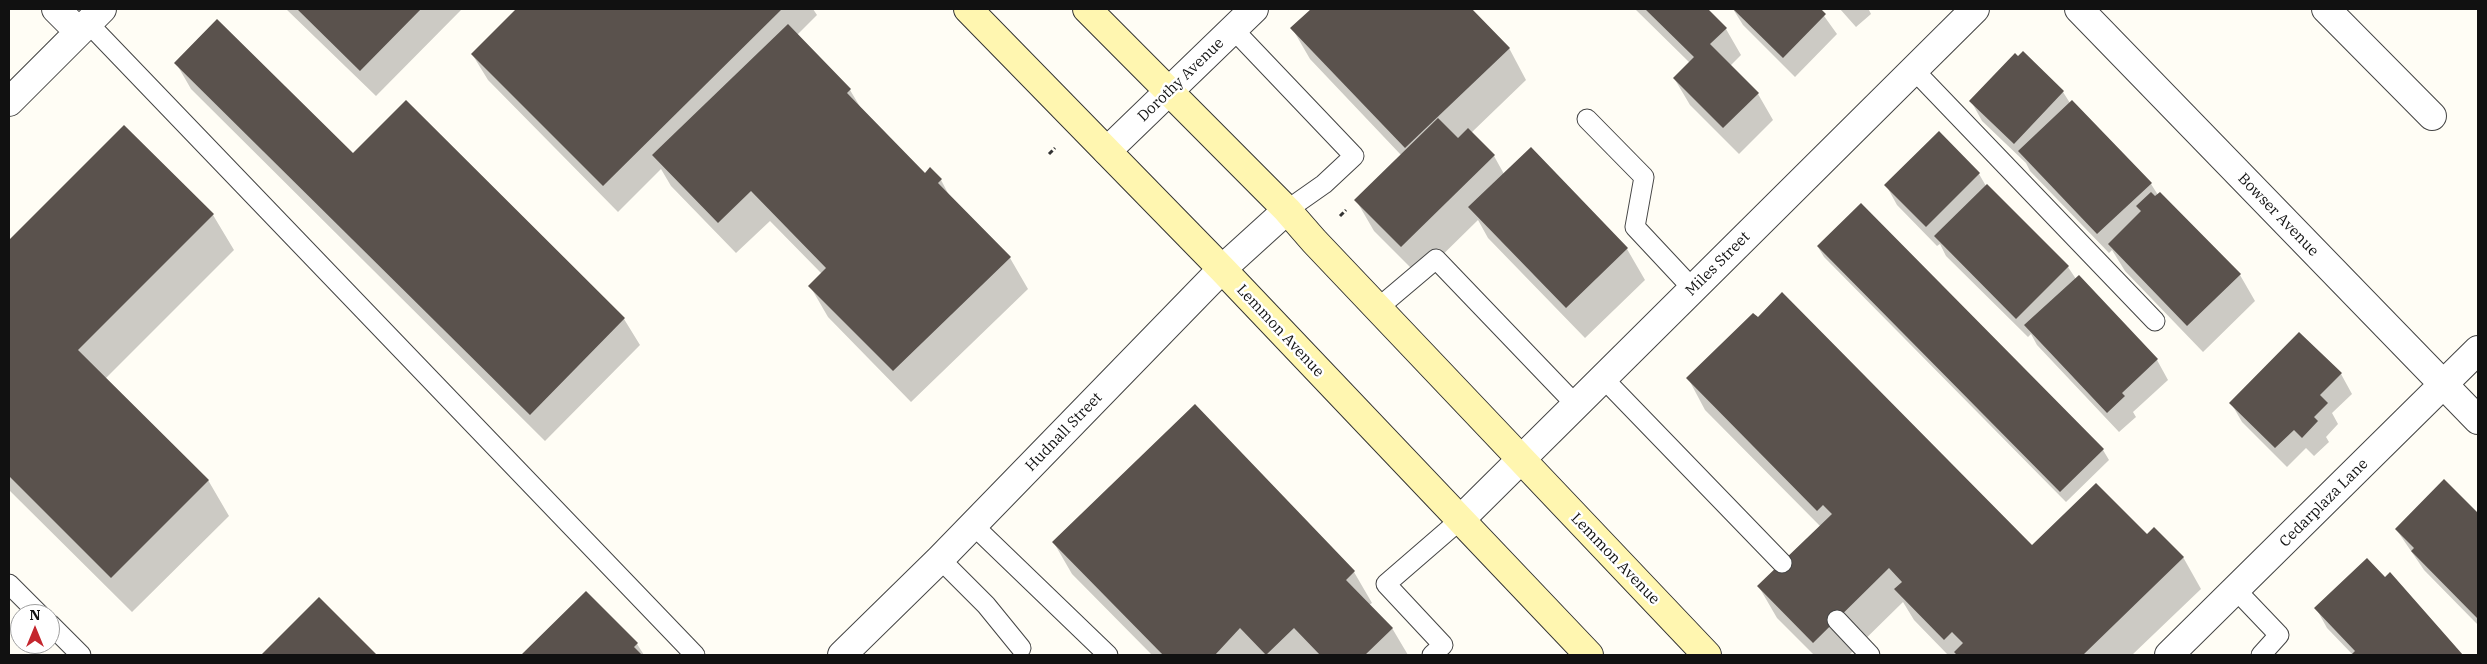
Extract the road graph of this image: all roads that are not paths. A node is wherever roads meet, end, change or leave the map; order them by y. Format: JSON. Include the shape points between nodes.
{"nodes":[{"id":1,"x":56,"y":9,"type":"edge"},
{"id":2,"x":968,"y":9,"type":"edge"},
{"id":3,"x":1087,"y":9,"type":"edge"},
{"id":4,"x":1254,"y":9,"type":"edge"},
{"id":5,"x":1975,"y":9,"type":"edge"},
{"id":6,"x":2078,"y":9,"type":"edge"},
{"id":7,"x":2326,"y":9,"type":"edge"},
{"id":8,"x":90,"y":21,"type":"edge"},
{"id":9,"x":1233,"y":29,"type":"junction"},
{"id":10,"x":1914,"y":70,"type":"junction"},
{"id":11,"x":1169,"y":92,"type":"junction"},
{"id":12,"x":9,"y":102,"type":"edge"},
{"id":13,"x":2432,"y":116,"type":"dead end"},
{"id":14,"x":1587,"y":119,"type":"dead end"},
{"id":15,"x":1107,"y":151,"type":"junction"},
{"id":16,"x":1287,"y":210,"type":"junction"},
{"id":17,"x":1222,"y":269,"type":"junction"},
{"id":18,"x":1693,"y":289,"type":"junction"},
{"id":19,"x":1378,"y":308,"type":"junction"},
{"id":20,"x":2155,"y":322,"type":"dead end"},
{"id":21,"x":2478,"y":350,"type":"edge"},
{"id":22,"x":1603,"y":378,"type":"junction"},
{"id":23,"x":2443,"y":385,"type":"junction"},
{"id":24,"x":1576,"y":405,"type":"junction"},
{"id":25,"x":2478,"y":420,"type":"edge"},
{"id":26,"x":1521,"y":460,"type":"junction"},
{"id":27,"x":1460,"y":520,"type":"junction"},
{"id":28,"x":973,"y":525,"type":"junction"},
{"id":29,"x":940,"y":559,"type":"junction"},
{"id":30,"x":1782,"y":564,"type":"dead end"},
{"id":31,"x":9,"y":584,"type":"edge"},
{"id":32,"x":2236,"y":590,"type":"junction"},
{"id":33,"x":29,"y":604,"type":"edge"},
{"id":34,"x":1837,"y":620,"type":"dead end"},
{"id":35,"x":60,"y":634,"type":"edge"},
{"id":36,"x":1021,"y":648,"type":"dead end"},
{"id":37,"x":82,"y":655,"type":"edge"},
{"id":38,"x":694,"y":655,"type":"edge"},
{"id":39,"x":842,"y":655,"type":"edge"},
{"id":40,"x":1108,"y":655,"type":"edge"},
{"id":41,"x":1432,"y":655,"type":"edge"},
{"id":42,"x":1589,"y":655,"type":"edge"},
{"id":43,"x":1707,"y":655,"type":"edge"},
{"id":44,"x":1870,"y":655,"type":"edge"},
{"id":45,"x":2169,"y":655,"type":"edge"},
{"id":46,"x":2261,"y":655,"type":"edge"}],
"edges":[{"from":1,"to":8,"type":"street"},
{"from":2,"to":15,"type":"main road","name":"Lemmon Avenue"},
{"from":3,"to":11,"type":"main road","name":"Lemmon Avenue"},
{"from":4,"to":9,"type":"street","name":"Dorothy Avenue"},
{"from":5,"to":10,"type":"street","name":"Miles Street"},
{"from":6,"to":23,"type":"street","name":"Bowser Avenue"},
{"from":7,"to":13,"type":"street"},
{"from":8,"to":12,"type":"street"},
{"from":8,"to":38,"type":"lane"},
{"from":9,"to":11,"type":"street","name":"Dorothy Avenue"},
{"from":9,"to":16,"type":"lane","via":[[1354,156],[1324,184]]},
{"from":10,"to":18,"type":"street","name":"Miles Street"},
{"from":10,"to":20,"type":"lane"},
{"from":11,"to":15,"type":"street","name":"Dorothy Avenue"},
{"from":11,"to":16,"type":"main road","name":"Lemmon Avenue"},
{"from":14,"to":18,"type":"lane","via":[[1644,178],[1635,228]]},
{"from":15,"to":17,"type":"main road","name":"Lemmon Avenue"},
{"from":16,"to":17,"type":"street","name":"Hudnall Street"},
{"from":16,"to":19,"type":"main road","name":"Lemmon Avenue"},
{"from":17,"to":27,"type":"main road","name":"Lemmon Avenue"},
{"from":17,"to":28,"type":"street","name":"Hudnall Street"},
{"from":18,"to":22,"type":"street","name":"Miles Street"},
{"from":19,"to":24,"type":"lane","via":[[1436,259]]},
{"from":19,"to":26,"type":"main road","name":"Lemmon Avenue"},
{"from":21,"to":23,"type":"street","name":"Cedarplaza Lane"},
{"from":22,"to":24,"type":"street","name":"Miles Street"},
{"from":22,"to":30,"type":"lane"},
{"from":23,"to":25,"type":"street","name":"Bowser Avenue"},
{"from":23,"to":32,"type":"street","name":"Cedarplaza Lane"},
{"from":24,"to":26,"type":"street","name":"Miles Street"},
{"from":26,"to":27,"type":"street","name":"Miles Street"},
{"from":26,"to":43,"type":"main road","name":"Lemmon Avenue"},
{"from":27,"to":41,"type":"lane","via":[[1386,584],[1443,644]]},
{"from":27,"to":42,"type":"main road","name":"Lemmon Avenue"},
{"from":28,"to":29,"type":"street","name":"Hudnall Street"},
{"from":28,"to":40,"type":"lane"},
{"from":29,"to":36,"type":"lane","via":[[986,605]]},
{"from":29,"to":39,"type":"street","name":"Hudnall Street"},
{"from":31,"to":33,"type":"lane"},
{"from":32,"to":45,"type":"street","name":"Cedarplaza Lane"},
{"from":32,"to":46,"type":"lane","via":[[2280,635]]},
{"from":34,"to":44,"type":"lane"},
{"from":35,"to":37,"type":"lane"}]}
